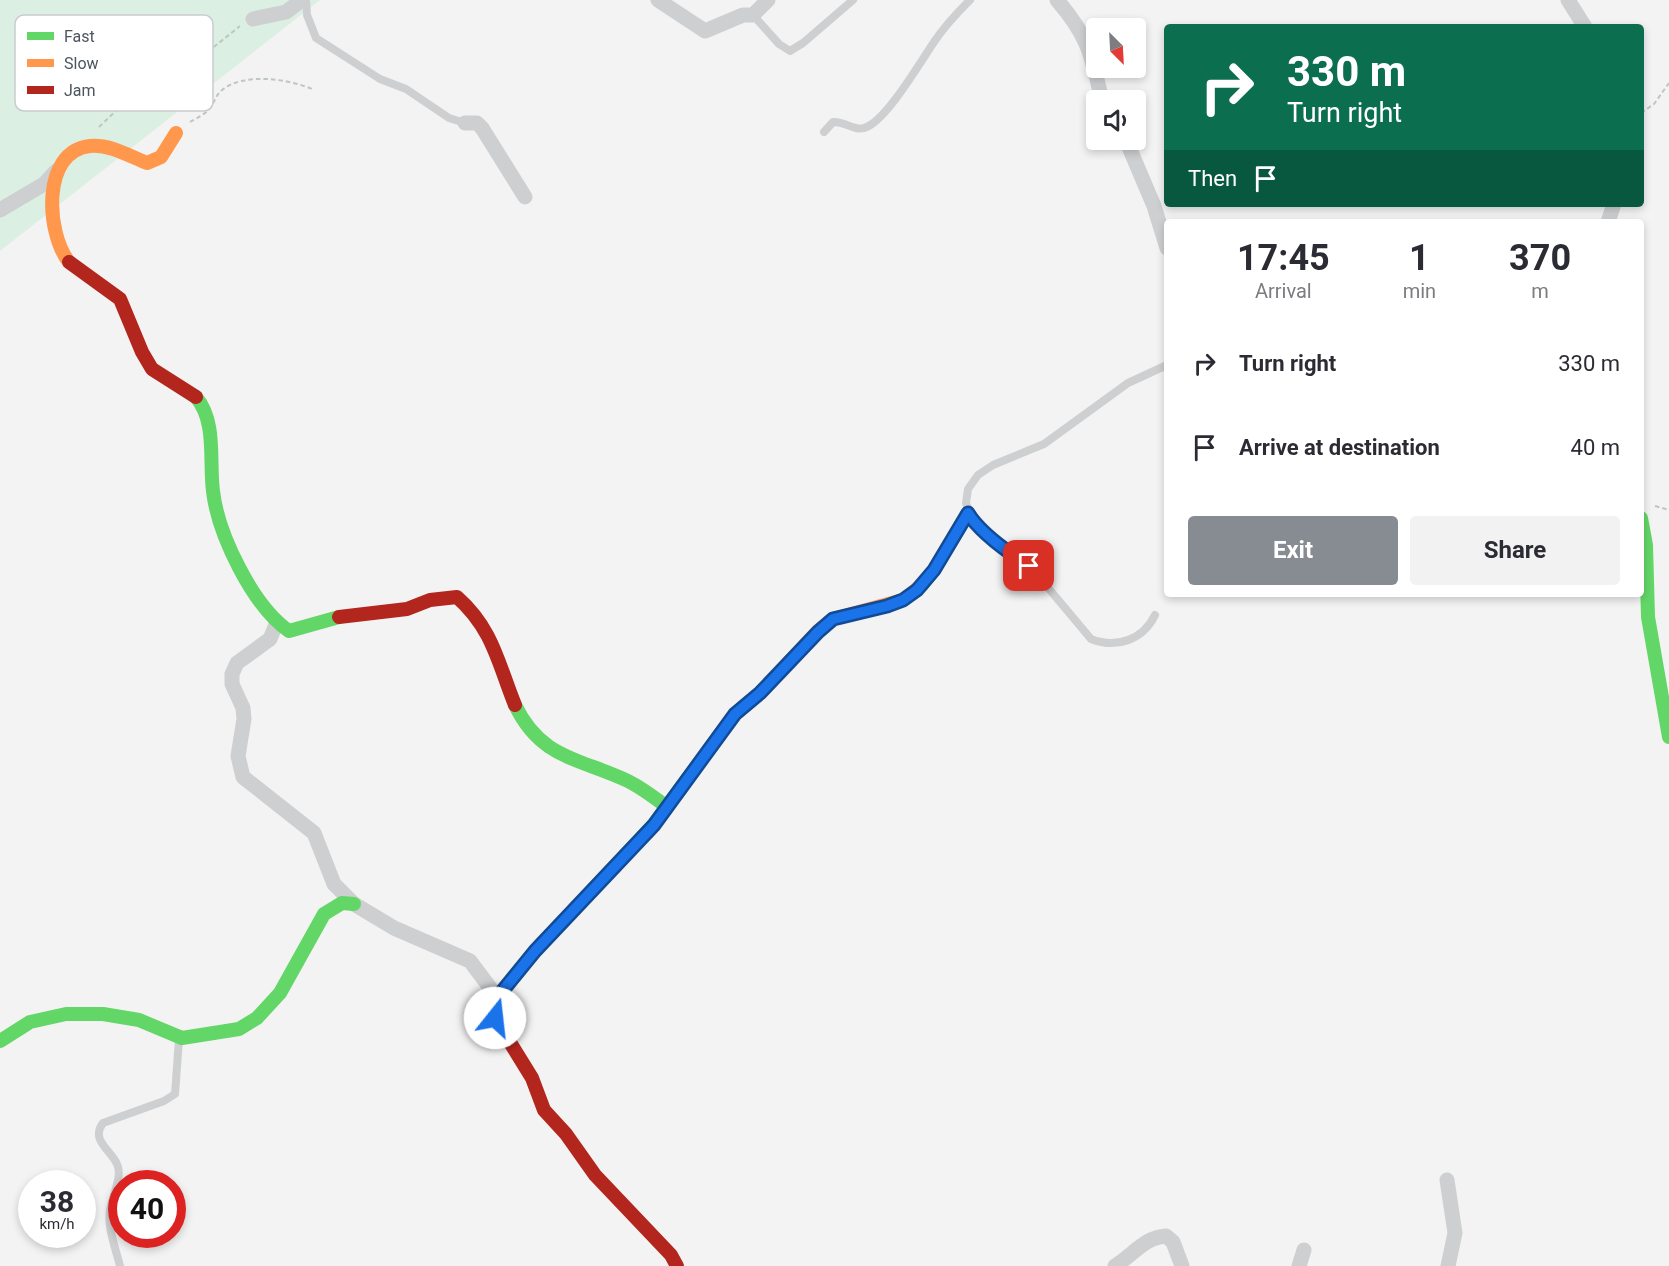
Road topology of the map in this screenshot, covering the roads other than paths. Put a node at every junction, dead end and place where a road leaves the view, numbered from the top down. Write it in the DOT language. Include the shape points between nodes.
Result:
graph roads {
  1 [pos="304,0"];
  2 [pos="658,0"];
  3 [pos="768,0"];
  4 [pos="853,0"];
  5 [pos="970,0"];
  6 [pos="1057,0"];
  7 [pos="1568,0"];
  8 [pos="753,15"];
  9 [pos="253,19"];
  10 [pos="1583,24"];
  11 [pos="1100,90"];
  12 [pos="465,123"];
  13 [pos="824,132"];
  14 [pos="176,133"];
  15 [pos="1130,150"];
  16 [pos="58,170"];
  17 [pos="525,197"];
  18 [pos="0,210"];
  19 [pos="1164,238"];
  20 [pos="1164,366"];
  21 [pos="968,513"];
  22 [pos="1644,532"];
  23 [pos="1155,615"];
  24 [pos="277,622"];
  25 [pos="1669,737"];
  26 [pos="667,807"];
  27 [pos="334,884"];
  28 [pos="354,904"];
  29 [pos="326,913"];
  30 [pos="510,982"];
  31 [pos="490,989"];
  32 [pos="495,1006"];
  33 [pos="179,1037"];
  34 [pos="0,1041"];
  35 [pos="1447,1180"];
  36 [pos="1304,1250"];
  37 [pos="120,1266"];
  38 [pos="677,1266"];
  39 [pos="1115,1266"];
  40 [pos="1182,1266"];
  41 [pos="1299,1266"];
  42 [pos="1448,1266"];
  1 -- 9 [label="street" via="286,12"];
  1 -- 12 [label="lane" via="316,38 380,79 406,89 449,118"];
  2 -- 8 [label="street" via="705,32 744,15"];
  3 -- 8 [label="street"];
  4 -- 8 [label="lane" via="790,51 778,44"];
  5 -- 13 [label="lane" via="934,42 914,75 869,126 863,129 833,122"];
  6 -- 11 [label="street" via="1089,46"];
  7 -- 10 [label="street"];
  12 -- 17 [label="street" via="477,123 482,128"];
  14 -- 16 [label="street" via="161,157 147,163 117,149 97,145 76,150"];
  15 -- 19 [label="street"];
  16 -- 18 [label="street" via="44,184"];
  16 -- 24 [label="street" via="52,202 55,239 70,263 121,300 152,369 160,377 189,390 203,406 208,422 213,497 229,544 253,590"];
  20 -- 21 [label="lane" via="1128,383 1044,444 1009,457 978,475 968,489"];
  21 -- 23 [label="lane" via="975,525 1029,566 1091,639 1105,645 1117,644 1147,628"];
  21 -- 26 [label="street" via="934,570 917,590 887,606 839,616 818,632 735,714"];
  22 -- 25 [label="street" via="1648,610"];
  24 -- 26 [label="street" via="289,631 298,630 341,617 457,597 485,626 522,718 534,736 570,760 628,782"];
  24 -- 27 [label="street" via="270,639 237,663 232,674 244,719 237,756 239,768 253,787 314,833"];
  26 -- 30 [label="street"];
  27 -- 28 [label="street"];
  27 -- 29 [label="lane"];
  28 -- 29 [label="street" via="337,904"];
  28 -- 31 [label="street" via="394,928 463,957 477,967"];
  29 -- 33 [label="street" via="315,926 297,966 271,1004 256,1018 239,1029 219,1034"];
  30 -- 31 [label="lane"];
  30 -- 32 [label="street"];
  31 -- 32 [label="street"];
  32 -- 38 [label="street" via="495,1018 532,1078 544,1110 595,1175 671,1254"];
  33 -- 34 [label="street" via="138,1020 62,1014 36,1018"];
  33 -- 37 [label="lane" via="175,1094 99,1128 102,1144 119,1172 109,1213"];
  35 -- 42 [label="street" via="1455,1233"];
  36 -- 41 [label="street"];
  39 -- 40 [label="street" via="1144,1243 1166,1236"];
}
